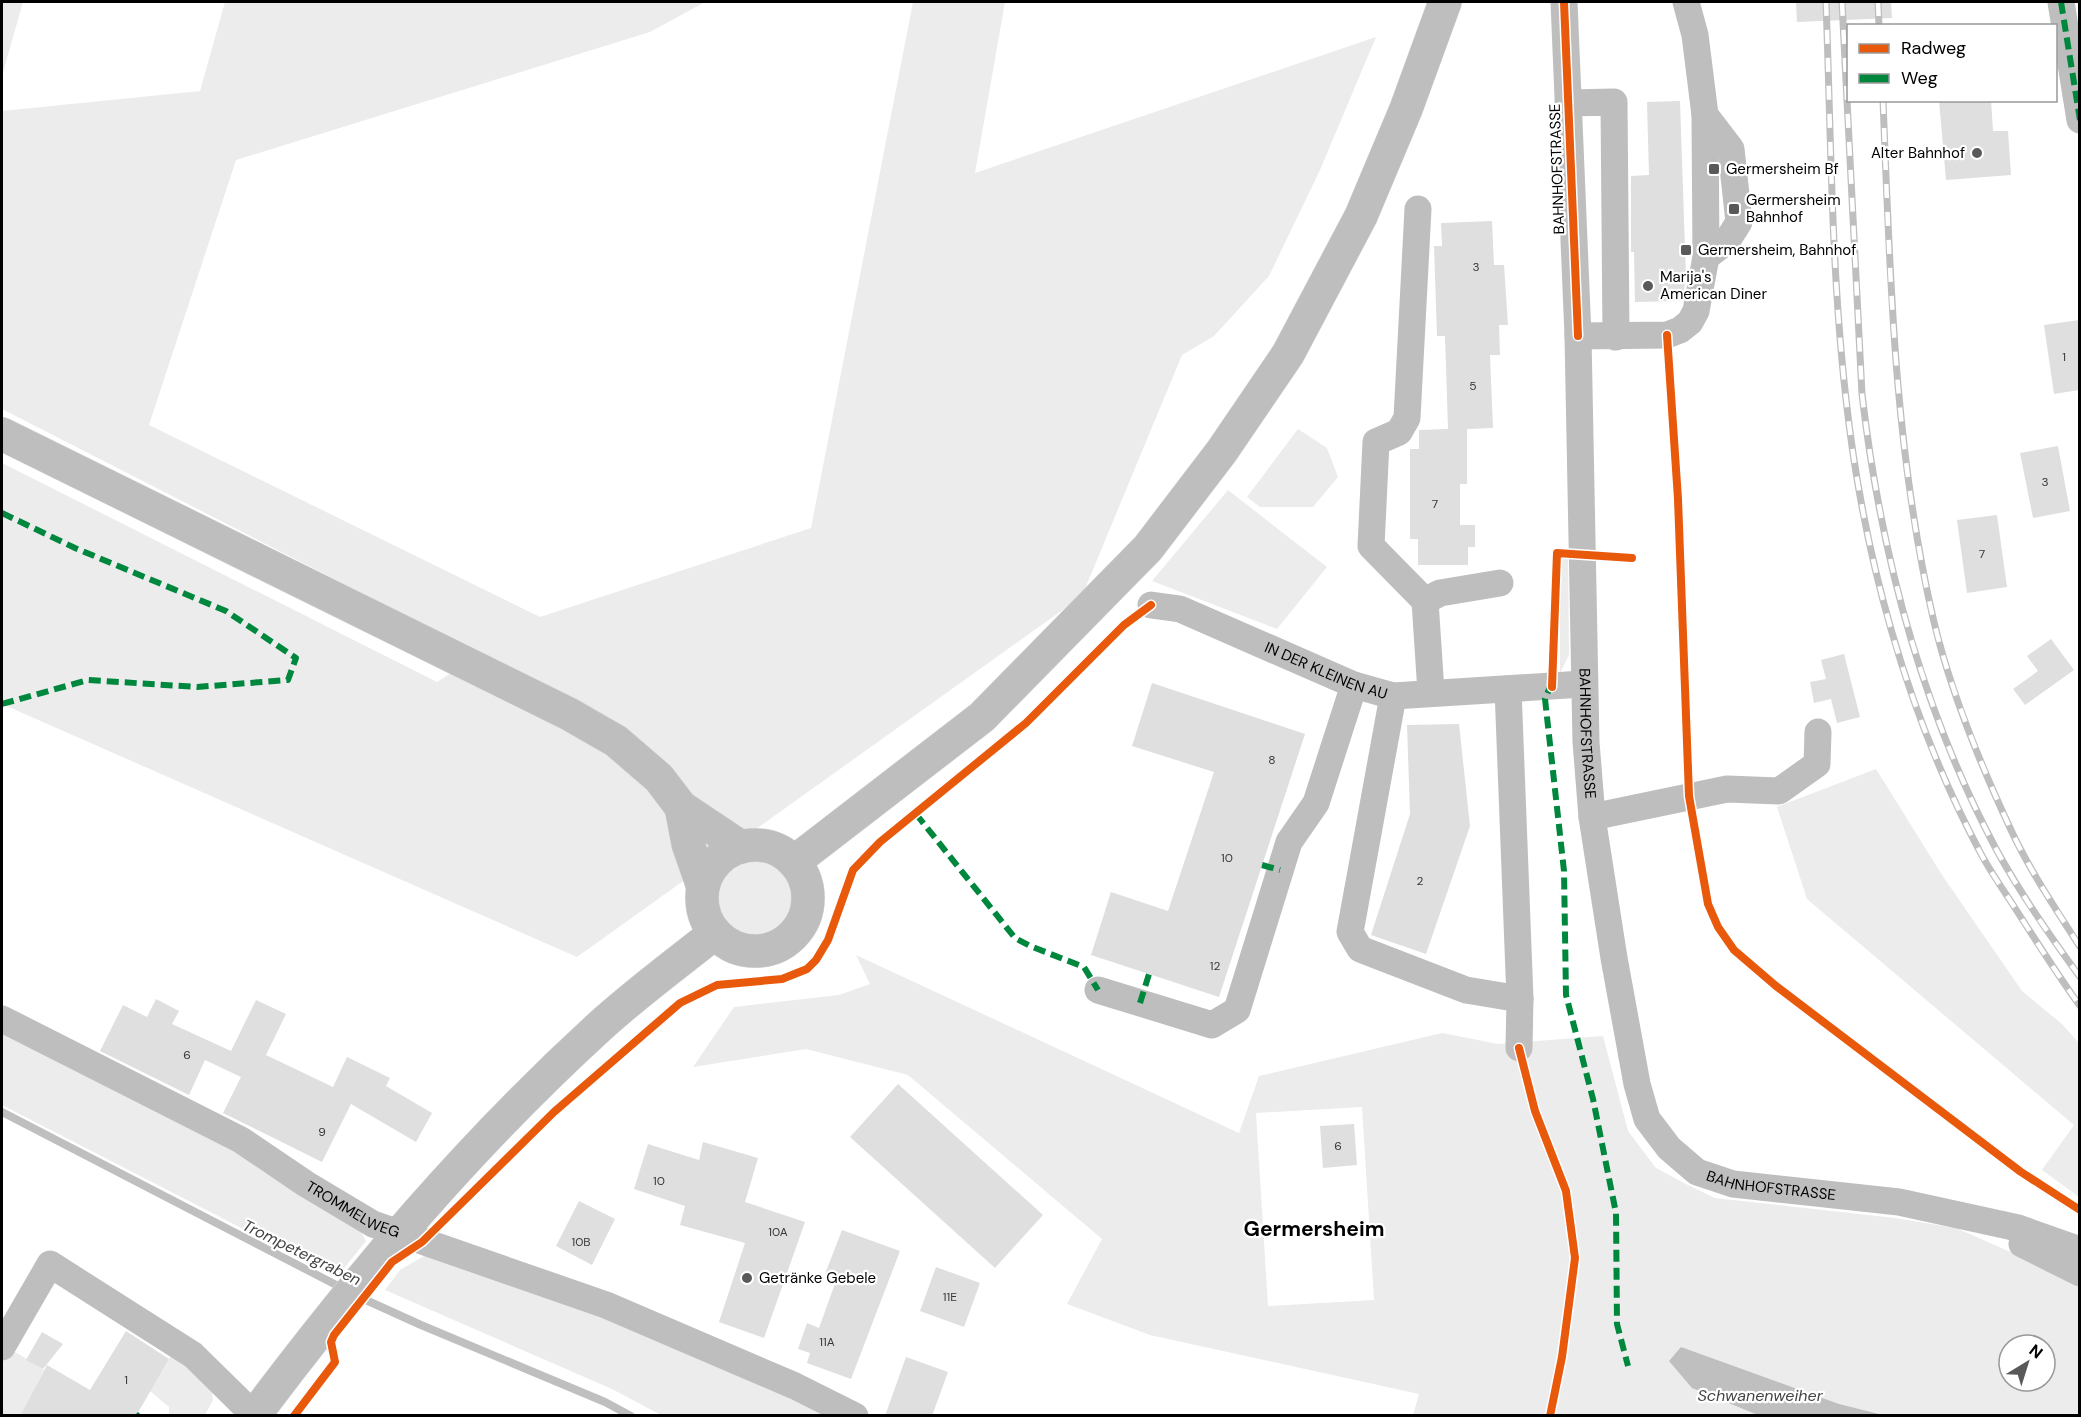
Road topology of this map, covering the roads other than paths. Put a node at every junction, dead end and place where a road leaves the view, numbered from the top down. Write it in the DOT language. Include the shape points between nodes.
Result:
graph roads {
  1 [pos="1445,2"];
  2 [pos="1564,2"];
  3 [pos="1686,2"];
  4 [pos="2061,2"];
  5 [pos="1568,103"];
  6 [pos="2079,120"];
  7 [pos="1419,209"];
  8 [pos="1578,336"];
  9 [pos="1622,337"];
  10 [pos="2,434"];
  11 [pos="1500,583"];
  12 [pos="1425,601"];
  13 [pos="1151,605"];
  14 [pos="1583,684"];
  15 [pos="1354,685"];
  16 [pos="1508,689"];
  17 [pos="1431,692"];
  18 [pos="1393,696"];
  19 [pos="1818,732"];
  20 [pos="681,807"];
  21 [pos="1592,817"];
  22 [pos="741,847"];
  23 [pos="795,862"];
  24 [pos="703,887"];
  25 [pos="715,933"];
  26 [pos="1098,990"];
  27 [pos="1520,999"];
  28 [pos="2,1019"];
  29 [pos="1519,1048"];
  30 [pos="1961,1215"];
  31 [pos="396,1235"];
  32 [pos="2079,1250"];
  33 [pos="2079,1274"];
  34 [pos="2,1347"];
  35 [pos="254,1416"];
  36 [pos="855,1416"];
  1 -- 23 [label="main road" via="1361,216 1288,354 1222,451 1148,548 982,717"];
  2 -- 5 [label="street, BAHNHOFSTRASSE"];
  3 -- 9 [label="street" via="1695,35 1705,115 1706,257 1696,311 1690,322 1667,335"];
  4 -- 6 [label="street"];
  5 -- 8 [label="street, BAHNHOFSTRASSE"];
  5 -- 9 [label="street" via="1614,102"];
  7 -- 12 [label="street" via="1407,418 1399,432 1376,442 1371,546"];
  8 -- 9 [label="street"];
  8 -- 14 [label="street, BAHNHOFSTRASSE"];
  10 -- 20 [label="main road" via="569,714 616,741 659,778"];
  11 -- 12 [label="street" via="1440,592"];
  12 -- 17 [label="street"];
  13 -- 15 [label="street, IN DER KLEINEN AU" via="1180,609"];
  14 -- 16 [label="street, IN DER KLEINEN AU"];
  14 -- 21 [label="street, BAHNHOFSTRASSE"];
  15 -- 18 [label="street, IN DER KLEINEN AU"];
  15 -- 26 [label="street" via="1316,802 1288,842 1237,1010 1212,1025"];
  16 -- 17 [label="street, IN DER KLEINEN AU"];
  16 -- 27 [label="street"];
  17 -- 18 [label="street, IN DER KLEINEN AU"];
  18 -- 27 [label="street" via="1350,932 1360,948 1378,956 1466,990"];
  19 -- 21 [label="street" via="1817,764 1779,791 1727,789"];
  20 -- 22 [label="main road"];
  20 -- 24 [label="main road" via="688,844"];
  21 -- 30 [label="street, BAHNHOFSTRASSE" via="1637,1084 1647,1119 1669,1148 1697,1172 1733,1184 1899,1202"];
  22 -- 23 [label="main road" via="766,845"];
  22 -- 24 [label="main road" via="719,859"];
  23 -- 25 [label="main road" via="804,876 808,909 791,938 777,947 744,950"];
  24 -- 25 [label="main road" via="706,919"];
  25 -- 31 [label="main road" via="600,1026 498,1124"];
  27 -- 29 [label="street"];
  28 -- 31 [label="street, TROMMELWEG" via="241,1140 306,1184"];
  30 -- 32 [label="street, BAHNHOFSTRASSE" via="2018,1228"];
  30 -- 33 [label="street, BAHNHOFSTRASSE"];
  31 -- 35 [label="main road"];
  31 -- 36 [label="street, TROMMELWEG" via="606,1305"];
  34 -- 35 [label="street" via="50,1264 194,1355"];
}
